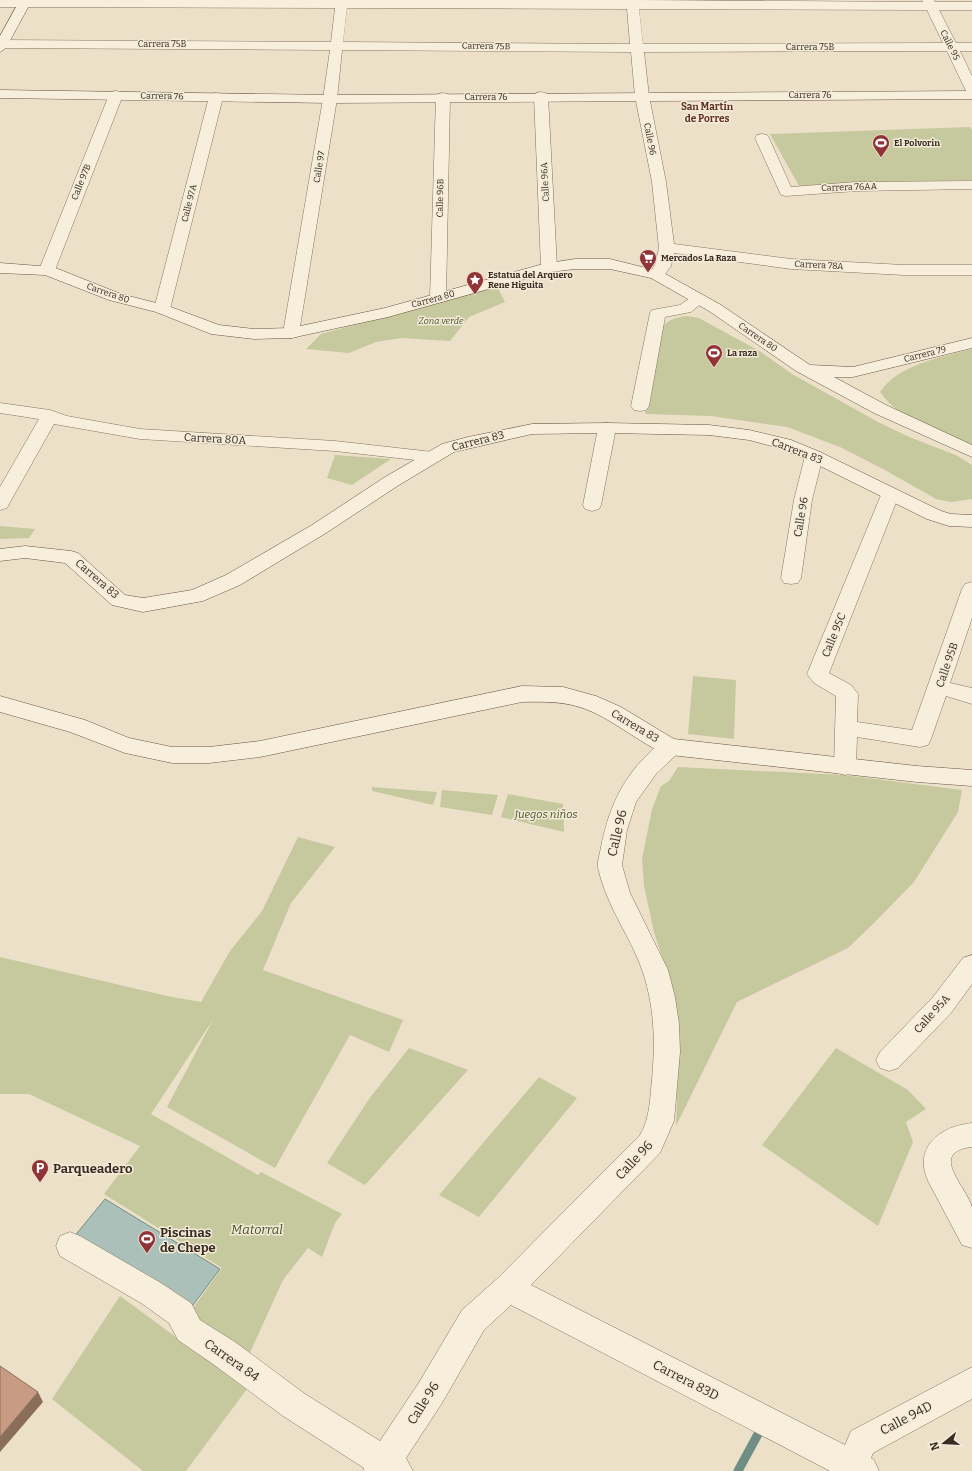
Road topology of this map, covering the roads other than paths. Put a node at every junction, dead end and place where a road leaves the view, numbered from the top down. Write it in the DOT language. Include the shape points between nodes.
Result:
graph roads {
  1 [pos="25,2"];
  2 [pos="341,2"];
  3 [pos="0,3"];
  4 [pos="632,3"];
  5 [pos="929,3"];
  6 [pos="972,6"];
  7 [pos="337,44"];
  8 [pos="1,45"];
  9 [pos="951,47"];
  10 [pos="972,47"];
  11 [pos="636,48"];
  12 [pos="972,89"];
  13 [pos="0,94"];
  14 [pos="116,95"];
  15 [pos="972,95"];
  16 [pos="541,96"];
  17 [pos="642,96"];
  18 [pos="216,97"];
  19 [pos="443,97"];
  20 [pos="330,99"];
  21 [pos="762,138"];
  22 [pos="972,186"];
  23 [pos="667,248"];
  24 [pos="549,267"];
  25 [pos="0,268"];
  26 [pos="47,270"];
  27 [pos="972,270"];
  28 [pos="656,275"];
  29 [pos="438,298"];
  30 [pos="699,300"];
  31 [pos="162,309"];
  32 [pos="291,333"];
  33 [pos="972,343"];
  34 [pos="878,366"];
  35 [pos="802,367"];
  36 [pos="856,397"];
  37 [pos="640,406"];
  38 [pos="0,408"];
  39 [pos="50,415"];
  40 [pos="607,428"];
  41 [pos="971,452"];
  42 [pos="814,456"];
  43 [pos="433,457"];
  44 [pos="890,495"];
  45 [pos="0,504"];
  46 [pos="592,505"];
  47 [pos="972,521"];
  48 [pos="0,555"];
  49 [pos="791,578"];
  50 [pos="972,590"];
  51 [pos="939,688"];
  52 [pos="972,696"];
  53 [pos="0,704"];
  54 [pos="847,728"];
  55 [pos="670,747"];
  56 [pos="844,767"];
  57 [pos="972,778"];
  58 [pos="972,965"];
  59 [pos="889,1060"];
  60 [pos="972,1135"];
  61 [pos="972,1235"];
  62 [pos="70,1246"];
  63 [pos="508,1288"];
  64 [pos="972,1382"];
  65 [pos="387,1468"];
  66 [pos="857,1468"];
  1 -- 2 [label="street"];
  1 -- 3 [label="street"];
  1 -- 8 [label="street"];
  2 -- 4 [label="street"];
  2 -- 7 [label="street, Calle 97"];
  4 -- 5 [label="street"];
  4 -- 11 [label="street, Calle 96"];
  5 -- 6 [label="street"];
  5 -- 9 [label="street, Calle 95"];
  7 -- 8 [label="street, Carrera 75B"];
  7 -- 11 [label="street, Carrera 75B"];
  7 -- 20 [label="street, Calle 97"];
  9 -- 10 [label="street, Carrera 75B"];
  9 -- 11 [label="street, Carrera 75B"];
  9 -- 12 [label="street, Calle 95"];
  11 -- 17 [label="street, Calle 96"];
  13 -- 14 [label="street, Carrera 76"];
  14 -- 18 [label="street, Carrera 76"];
  14 -- 26 [label="street, Calle 97B"];
  15 -- 17 [label="street, Carrera 76"];
  16 -- 17 [label="street, Carrera 76"];
  16 -- 19 [label="street, Carrera 76"];
  16 -- 24 [label="street, Calle 96A"];
  17 -- 23 [label="street, Calle 96" via="659,182"];
  18 -- 20 [label="street, Carrera 76"];
  18 -- 31 [label="street, Calle 97A"];
  19 -- 20 [label="street, Carrera 76"];
  19 -- 29 [label="street, Calle 96B"];
  20 -- 32 [label="street, Calle 97"];
  21 -- 22 [label="street, Carrera 76AA" via="773,169 786,192 906,185"];
  23 -- 27 [label="street, Carrera 78A" via="792,264 904,270"];
  23 -- 28 [label="street, Calle 96" via="663,266"];
  24 -- 28 [label="street, Carrera 80" via="610,264"];
  24 -- 29 [label="street, Carrera 80"];
  25 -- 26 [label="street, Carrera 80"];
  26 -- 31 [label="street, Carrera 80" via="115,296"];
  28 -- 30 [label="street, Carrera 80"];
  29 -- 32 [label="street, Carrera 80"];
  30 -- 35 [label="street, Carrera 80"];
  30 -- 37 [label="street" via="685,309 658,313"];
  31 -- 32 [label="street, Carrera 80" via="217,330 254,334"];
  33 -- 34 [label="street, Carrera 79"];
  34 -- 35 [label="street, Carrera 79" via="853,372 831,372"];
  34 -- 36 [label="street"];
  35 -- 36 [label="street, Carrera 80"];
  36 -- 41 [label="street, Carrera 80"];
  38 -- 39 [label="street, Carrera 80A"];
  39 -- 43 [label="street, Carrera 80A" via="62,421 140,434 335,446"];
  39 -- 45 [label="street"];
  40 -- 42 [label="street, Carrera 83" via="709,430 749,435 785,444"];
  40 -- 43 [label="street, Carrera 83" via="532,429 468,442 448,448"];
  40 -- 46 [label="street"];
  42 -- 44 [label="street, Carrera 83"];
  42 -- 49 [label="street, Calle 96" via="803,500"];
  43 -- 48 [label="street, Carrera 83" via="240,576 196,596 143,605 119,600 71,557 25,552"];
  44 -- 47 [label="street, Carrera 83" via="934,516"];
  44 -- 54 [label="street, Calle 95C" via="818,674 822,679 838,685 847,694"];
  50 -- 51 [label="street, Calle 95B"];
  51 -- 52 [label="street"];
  51 -- 54 [label="street, Calle 95B" via="920,740"];
  53 -- 55 [label="street, Carrera 83" via="77,726 125,746 172,755 209,755 268,748 522,694 554,694 576,696 604,707"];
  54 -- 56 [label="street, Calle 95C"];
  55 -- 56 [label="street, Carrera 83"];
  55 -- 63 [label="street, Calle 96" via="638,778 622,808 614,835 610,865 620,894 655,970 663,1001 668,1031 662,1113 657,1134 600,1197"];
  56 -- 57 [label="street, Carrera 83"];
  58 -- 59 [label="street, Calle 95A" via="942,1005"];
  60 -- 61 [label="street" via="949,1140 940,1150 937,1161 938,1172"];
  62 -- 65 [label="street, Carrera 84" via="180,1313 189,1330"];
  63 -- 65 [label="street, Calle 96" via="473,1320"];
  63 -- 66 [label="street, Carrera 83D"];
  64 -- 66 [label="street, Calle 94D" via="862,1442"];
}
